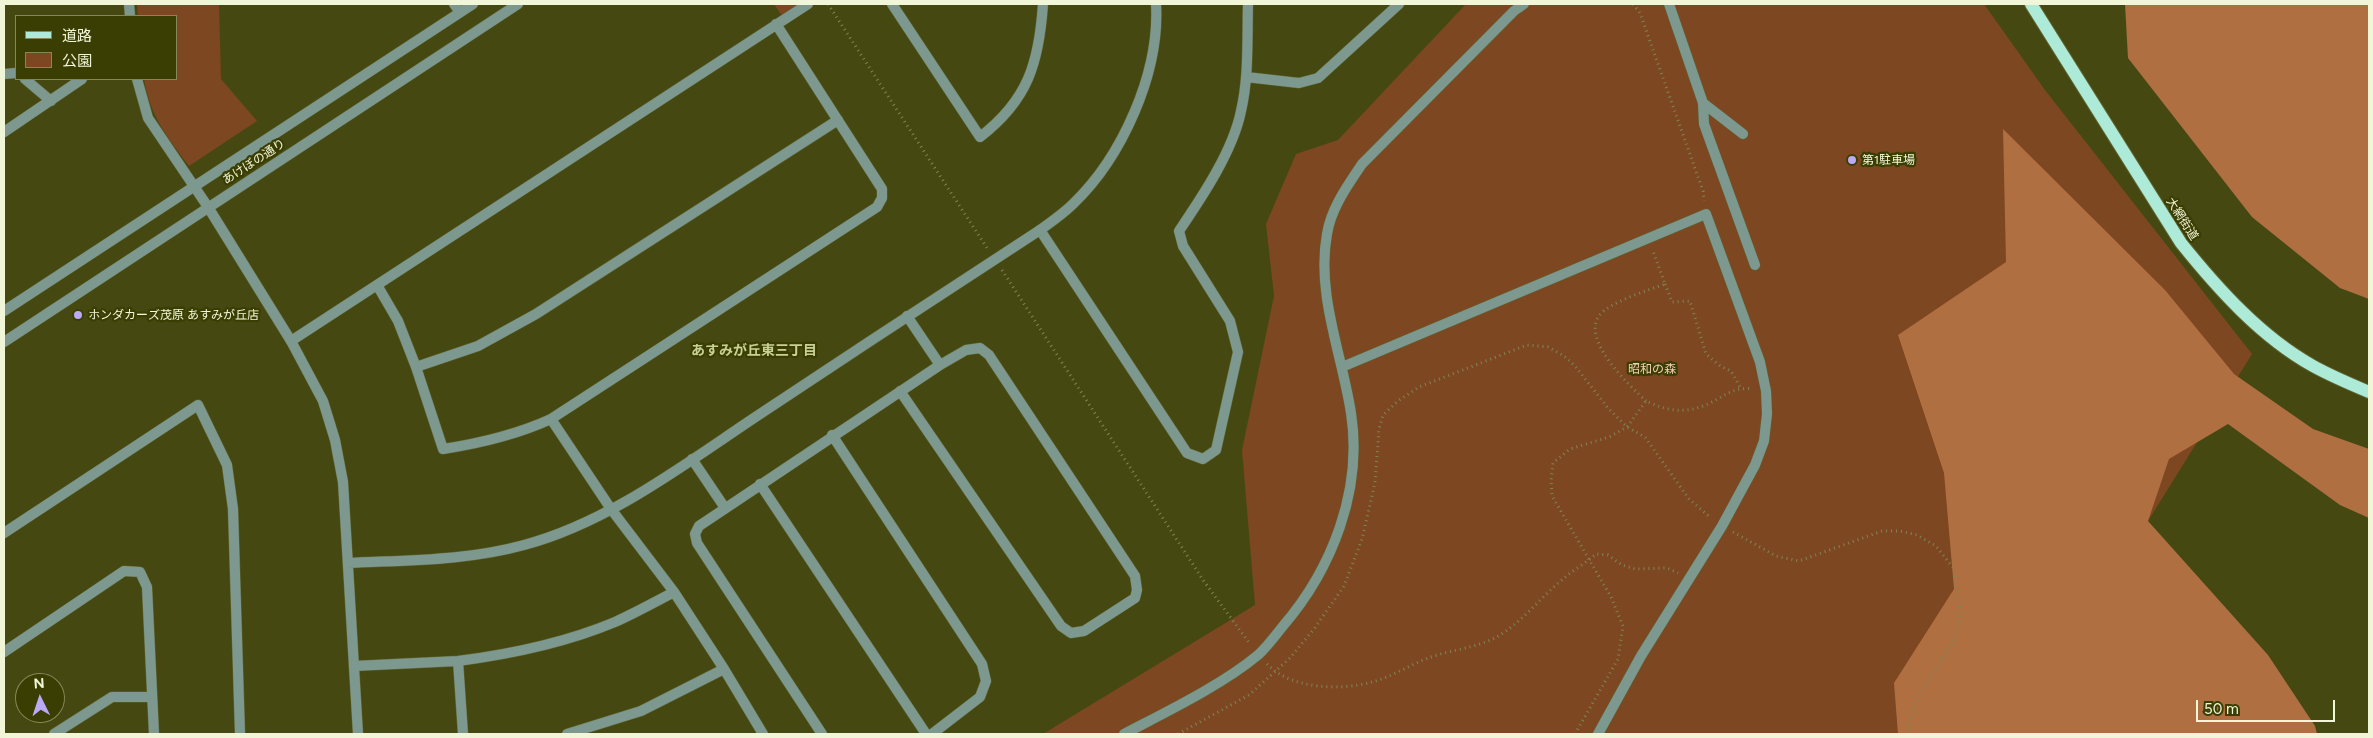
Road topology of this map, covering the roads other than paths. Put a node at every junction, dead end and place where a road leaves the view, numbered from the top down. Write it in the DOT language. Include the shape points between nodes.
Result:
graph roads {
  1 [pos="473,4"];
  2 [pos="518,4"];
  3 [pos="808,4"];
  4 [pos="892,4"];
  5 [pos="1043,4"];
  6 [pos="1156,4"];
  7 [pos="1248,4"];
  8 [pos="1399,4"];
  9 [pos="1524,4"];
  10 [pos="1669,4"];
  11 [pos="2031,4"];
  12 [pos="457,8"];
  13 [pos="776,24"];
  14 [pos="1246,77"];
  15 [pos="26,80"];
  16 [pos="81,80"];
  17 [pos="137,80"];
  18 [pos="51,101"];
  19 [pos="1703,103"];
  20 [pos="838,120"];
  21 [pos="4,132"];
  22 [pos="1743,134"];
  23 [pos="194,185"];
  24 [pos="208,206"];
  25 [pos="1040,230"];
  26 [pos="1756,265"];
  27 [pos="377,285"];
  28 [pos="4,311"];
  29 [pos="907,316"];
  30 [pos="291,341"];
  31 [pos="4,342"];
  32 [pos="940,365"];
  33 [pos="416,367"];
  34 [pos="1342,367"];
  35 [pos="900,392"];
  36 [pos="2369,392"];
  37 [pos="551,419"];
  38 [pos="832,435"];
  39 [pos="692,459"];
  40 [pos="760,484"];
  41 [pos="725,508"];
  42 [pos="611,509"];
  43 [pos="4,533"];
  44 [pos="348,563"];
  45 [pos="674,592"];
  46 [pos="4,652"];
  47 [pos="458,661"];
  48 [pos="354,666"];
  49 [pos="724,670"];
  50 [pos="152,697"];
  51 [pos="54,734"];
  52 [pos="154,734"];
  53 [pos="240,734"];
  54 [pos="358,734"];
  55 [pos="463,734"];
  56 [pos="567,734"];
  57 [pos="763,734"];
  58 [pos="822,734"];
  59 [pos="926,734"];
  60 [pos="932,734"];
  61 [pos="1124,734"];
  62 [pos="1598,734"];
  1 -- 12 [label="street, あけぼの通り"];
  2 -- 24 [label="street, あけぼの通り"];
  3 -- 13 [label="street"];
  4 -- 5 [label="street" via="980,137 1001,121 1032,72 1041,34"];
  6 -- 25 [label="street" via="1157,18 1148,73 1129,125 1100,173 1073,204"];
  7 -- 14 [label="street"];
  8 -- 14 [label="street" via="1318,78 1298,83"];
  9 -- 34 [label="street" via="1362,164 1343,191 1327,232 1323,272"];
  10 -- 19 [label="street"];
  11 -- 36 [label="main road, 大網街道" via="2181,244 2204,271 2275,340 2312,365"];
  12 -- 23 [label="street, あけぼの通り"];
  13 -- 20 [label="street"];
  13 -- 27 [label="street"];
  14 -- 25 [label="street" via="1241,113 1227,150 1179,230 1183,246 1230,321 1238,352 1216,450 1203,460 1187,453"];
  15 -- 18 [label="street"];
  16 -- 18 [label="street"];
  17 -- 23 [label="street" via="148,118"];
  18 -- 21 [label="street"];
  19 -- 22 [label="street"];
  19 -- 26 [label="street" via="1704,124"];
  20 -- 33 [label="street" via="536,314 478,346"];
  20 -- 37 [label="street" via="882,189 877,207"];
  23 -- 24 [label="street"];
  23 -- 28 [label="street, あけぼの通り"];
  24 -- 30 [label="street"];
  24 -- 31 [label="street, あけぼの通り"];
  25 -- 29 [label="street"];
  27 -- 30 [label="street"];
  27 -- 33 [label="street" via="398,321"];
  29 -- 32 [label="street"];
  29 -- 39 [label="street"];
  30 -- 44 [label="street" via="323,401 335,440 342,482"];
  32 -- 35 [label="street"];
  32 -- 35 [label="street" via="966,350 980,348 988,355 1135,576 1135,598 1084,631 1071,633 1061,626"];
  33 -- 37 [label="street" via="443,449 487,442"];
  34 -- 61 [label="street" via="1354,445 1351,487 1342,522 1324,567 1299,607 1258,654 1173,708"];
  34 -- 62 [label="street" via="1706,214 1760,362 1766,391 1764,441 1755,466 1722,526 1641,656"];
  35 -- 38 [label="street"];
  37 -- 42 [label="street"];
  38 -- 40 [label="street"];
  38 -- 60 [label="street" via="982,664 986,681 980,697"];
  39 -- 41 [label="street"];
  39 -- 42 [label="street"];
  40 -- 41 [label="street"];
  40 -- 59 [label="street"];
  41 -- 58 [label="street" via="699,526 695,534 697,542"];
  42 -- 44 [label="street" via="524,545 470,556"];
  42 -- 45 [label="street"];
  43 -- 53 [label="street" via="198,405 227,465 233,509"];
  44 -- 48 [label="street"];
  45 -- 47 [label="street" via="616,622 550,645"];
  45 -- 49 [label="street"];
  46 -- 50 [label="street" via="124,571 140,572 147,587"];
  47 -- 48 [label="street"];
  47 -- 55 [label="street"];
  48 -- 54 [label="street"];
  49 -- 56 [label="street" via="641,711"];
  49 -- 57 [label="street"];
  50 -- 51 [label="street" via="112,697"];
  50 -- 52 [label="street"];
}
